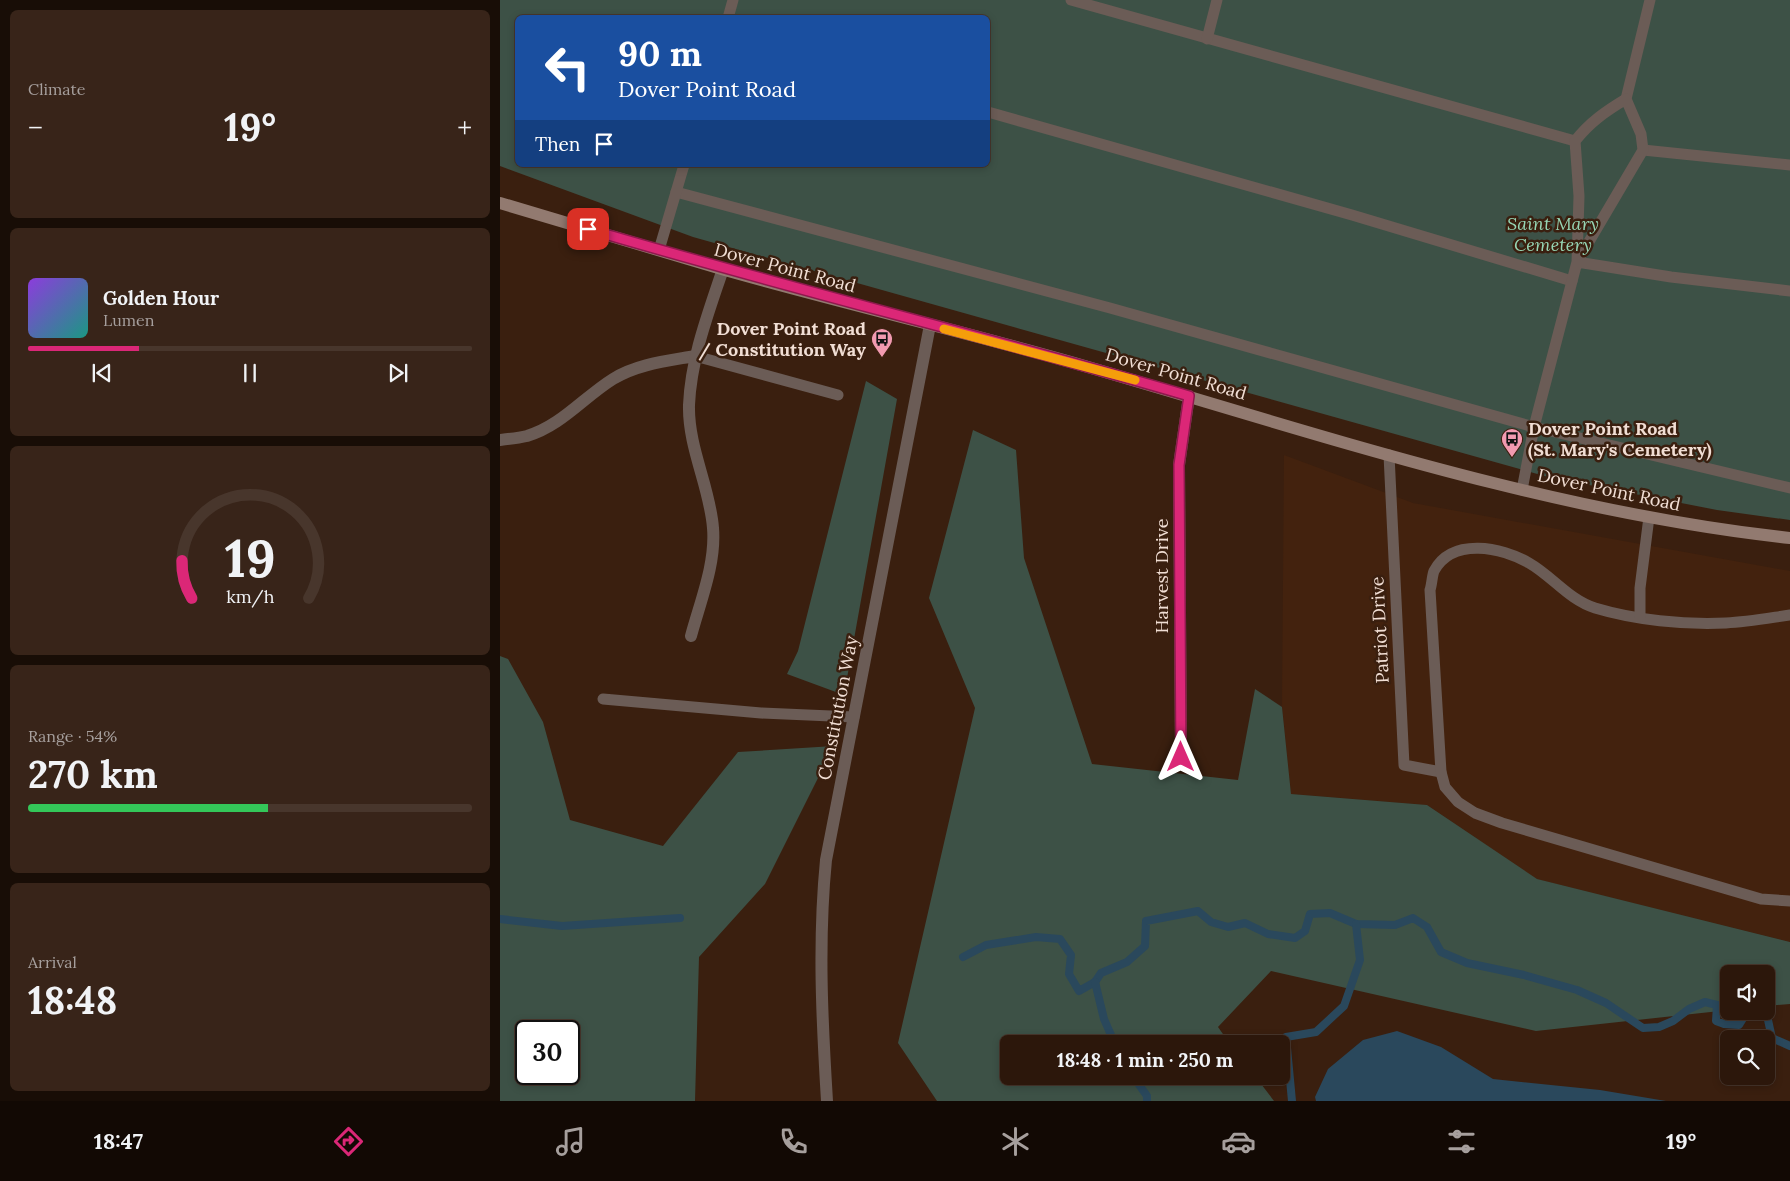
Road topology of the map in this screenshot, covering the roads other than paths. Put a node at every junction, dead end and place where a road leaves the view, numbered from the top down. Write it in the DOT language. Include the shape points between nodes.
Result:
graph roads {
  1 [pos="733,0"];
  2 [pos="1071,0"];
  3 [pos="1217,0"];
  4 [pos="1650,0"];
  5 [pos="729,15"];
  6 [pos="1207,39"];
  7 [pos="1626,99"];
  8 [pos="990,113"];
  9 [pos="1575,141"];
  10 [pos="1643,150"];
  11 [pos="1790,165"];
  12 [pos="683,167"];
  13 [pos="676,192"];
  14 [pos="500,203"];
  15 [pos="659,250"];
  16 [pos="1578,262"];
  17 [pos="723,269"];
  18 [pos="1572,282"];
  19 [pos="1790,291"];
  20 [pos="930,326"];
  21 [pos="695,356"];
  22 [pos="838,395"];
  23 [pos="1189,396"];
  24 [pos="1534,427"];
  25 [pos="500,440"];
  26 [pos="1389,455"];
  27 [pos="1790,488"];
  28 [pos="1522,490"];
  29 [pos="1649,517"];
  30 [pos="1790,538"];
  31 [pos="1790,615"];
  32 [pos="1640,616"];
  33 [pos="691,636"];
  34 [pos="603,699"];
  35 [pos="854,717"];
  36 [pos="1181,757"];
  37 [pos="1441,772"];
  38 [pos="1790,900"];
  39 [pos="827,1101"];
  1 -- 5 [label="lane"];
  2 -- 6 [label="lane"];
  3 -- 6 [label="lane"];
  4 -- 7 [label="lane"];
  6 -- 9 [label="lane"];
  7 -- 9 [label="lane" via="1588,125"];
  7 -- 10 [label="lane" via="1641,134"];
  8 -- 18 [label="lane" via="1352,215"];
  9 -- 16 [label="lane" via="1579,196"];
  10 -- 11 [label="lane"];
  10 -- 16 [label="lane"];
  12 -- 13 [label="lane"];
  13 -- 15 [label="lane"];
  13 -- 24 [label="lane" via="1110,308"];
  14 -- 15 [label="main road, Dover Point Road"];
  15 -- 17 [label="main road, Dover Point Road"];
  16 -- 18 [label="lane"];
  16 -- 19 [label="lane"];
  17 -- 20 [label="main road, Dover Point Road"];
  17 -- 21 [label="street"];
  18 -- 24 [label="lane"];
  20 -- 23 [label="main road, Dover Point Road"];
  20 -- 35 [label="street, Constitution Way"];
  21 -- 22 [label="lane"];
  21 -- 25 [label="street" via="638,368 614,379 564,418 545,428 526,436"];
  21 -- 33 [label="street" via="689,407 693,441 713,527 714,550"];
  23 -- 26 [label="main road, Dover Point Road"];
  23 -- 36 [label="street, Harvest Drive" via="1179,465"];
  24 -- 27 [label="lane"];
  24 -- 28 [label="lane"];
  26 -- 28 [label="main road, Dover Point Road"];
  26 -- 37 [label="lane, Patriot Drive" via="1404,765"];
  28 -- 29 [label="main road, Dover Point Road"];
  29 -- 30 [label="main road, Dover Point Road"];
  29 -- 32 [label="lane" via="1640,588"];
  31 -- 32 [label="lane" via="1727,624 1685,624"];
  32 -- 37 [label="lane" via="1594,608 1576,599 1528,562 1507,554 1484,548 1461,549 1445,557 1434,572 1430,590"];
  34 -- 35 [label="lane" via="761,713"];
  35 -- 39 [label="street, Constitution Way" via="831,831 820,915 821,1009"];
  37 -- 38 [label="lane" via="1445,787 1458,802 1494,820 1761,899"];
}
